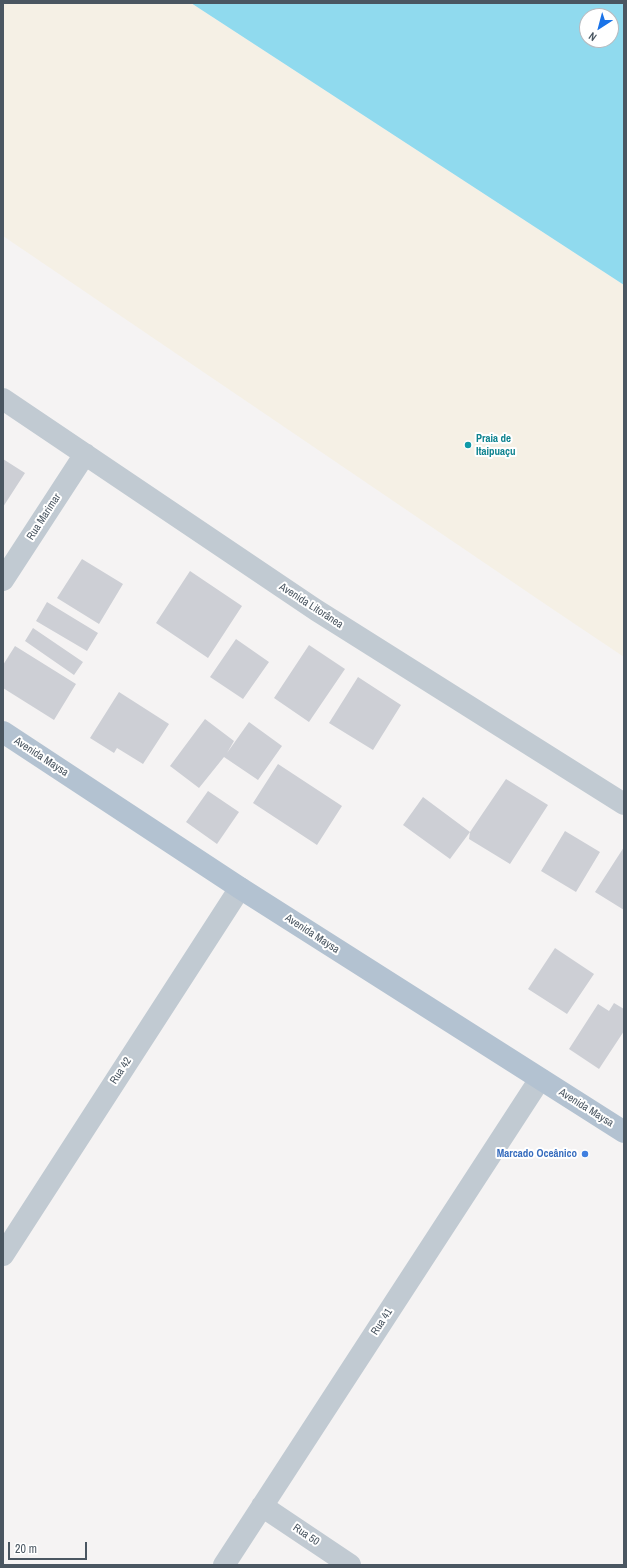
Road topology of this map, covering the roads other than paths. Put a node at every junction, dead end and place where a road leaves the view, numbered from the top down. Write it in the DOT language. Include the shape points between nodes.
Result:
graph roads {
  1 [pos="3,399"];
  2 [pos="85,454"];
  3 [pos="3,580"];
  4 [pos="3,732"];
  5 [pos="624,804"];
  6 [pos="240,888"];
  7 [pos="540,1079"];
  8 [pos="624,1132"];
  9 [pos="3,1255"];
  10 [pos="262,1506"];
  11 [pos="224,1565"];
  12 [pos="350,1565"];
  1 -- 2 [label="street, Avenida Litorânea"];
  2 -- 3 [label="street, Rua Marimar"];
  2 -- 5 [label="street, Avenida Litorânea" via="316,610"];
  4 -- 6 [label="main road, Avenida Maysa"];
  6 -- 7 [label="main road, Avenida Maysa"];
  6 -- 9 [label="street, Rua 42"];
  7 -- 8 [label="main road, Avenida Maysa"];
  7 -- 10 [label="street, Rua 41"];
  10 -- 11 [label="street, Rua 41"];
  10 -- 12 [label="street, Rua 50"];
}
